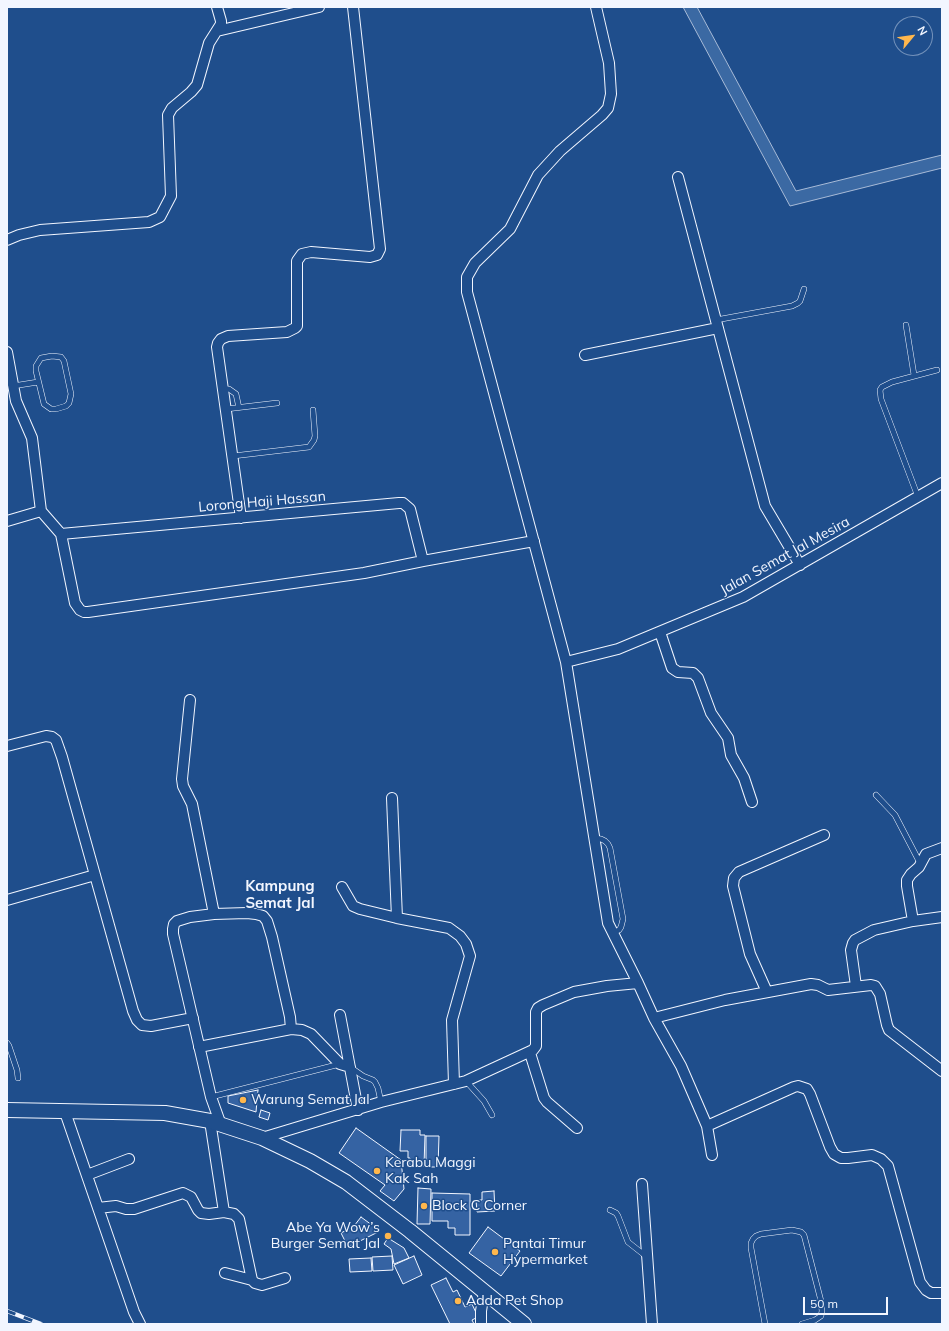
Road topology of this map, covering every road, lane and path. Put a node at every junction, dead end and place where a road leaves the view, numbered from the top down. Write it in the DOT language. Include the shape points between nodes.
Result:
graph roads {
  1 [pos="217,7"];
  2 [pos="319,7"];
  3 [pos="353,7"];
  4 [pos="596,7"];
  5 [pos="217,31"];
  6 [pos="678,177"];
  7 [pos="7,240"];
  8 [pos="804,289"];
  9 [pos="717,324"];
  10 [pos="906,325"];
  11 [pos="7,352"];
  12 [pos="585,355"];
  13 [pos="936,370"];
  14 [pos="914,375"];
  15 [pos="38,382"];
  16 [pos="13,386"];
  17 [pos="223,389"];
  18 [pos="11,402"];
  19 [pos="278,403"];
  20 [pos="239,408"];
  21 [pos="226,409"];
  22 [pos="313,410"];
  23 [pos="233,456"];
  24 [pos="942,483"];
  25 [pos="918,497"];
  26 [pos="41,511"];
  27 [pos="241,518"];
  28 [pos="7,521"];
  29 [pos="60,534"];
  30 [pos="534,541"];
  31 [pos="423,561"];
  32 [pos="800,565"];
  33 [pos="660,632"];
  34 [pos="566,662"];
  35 [pos="190,700"];
  36 [pos="7,746"];
  37 [pos="876,795"];
  38 [pos="392,798"];
  39 [pos="752,802"];
  40 [pos="824,835"];
  41 [pos="594,838"];
  42 [pos="942,848"];
  43 [pos="920,864"];
  44 [pos="95,875"];
  45 [pos="342,888"];
  46 [pos="7,900"];
  47 [pos="214,914"];
  48 [pos="942,917"];
  49 [pos="397,918"];
  50 [pos="913,921"];
  51 [pos="612,933"];
  52 [pos="638,983"];
  53 [pos="856,986"];
  54 [pos="767,992"];
  55 [pos="340,1015"];
  56 [pos="193,1018"];
  57 [pos="654,1018"];
  58 [pos="291,1029"];
  59 [pos="7,1042"];
  60 [pos="199,1047"];
  61 [pos="530,1053"];
  62 [pos="345,1065"];
  63 [pos="942,1071"];
  64 [pos="18,1078"];
  65 [pos="466,1081"];
  66 [pos="454,1084"];
  67 [pos="211,1097"];
  68 [pos="381,1102"];
  69 [pos="7,1110"];
  70 [pos="358,1110"];
  71 [pos="65,1112"];
  72 [pos="492,1115"];
  73 [pos="216,1123"];
  74 [pos="707,1126"];
  75 [pos="577,1128"];
  76 [pos="262,1138"];
  77 [pos="712,1155"];
  78 [pos="130,1158"];
  79 [pos="87,1175"];
  80 [pos="642,1184"];
  81 [pos="98,1208"];
  82 [pos="610,1210"];
  83 [pos="224,1212"];
  84 [pos="646,1257"];
  85 [pos="225,1273"];
  86 [pos="285,1278"];
  87 [pos="252,1280"];
  88 [pos="484,1292"];
  89 [pos="942,1293"];
  90 [pos="140,1324"];
  91 [pos="481,1324"];
  92 [pos="524,1324"];
  93 [pos="652,1324"];
  94 [pos="765,1324"];
  95 [pos="802,1324"];
  1 -- 5 [label="street" via="221,21"];
  2 -- 5 [label="street"];
  3 -- 17 [label="street" via="380,249 377,255 370,257 311,252 302,254 297,261 297,326 287,332 228,336 221,339 217,347"];
  4 -- 30 [label="street" via="609,63 611,94 608,108 560,151 538,175 510,229 475,263 467,277 467,292"];
  5 -- 7 [label="street" via="208,43 196,87 169,112 171,196 160,217 149,222 35,231"];
  6 -- 9 [label="street"];
  8 -- 9 [label="lane" via="800,301 792,306"];
  9 -- 12 [label="street"];
  9 -- 32 [label="street" via="765,506"];
  10 -- 14 [label="lane"];
  11 -- 16 [label="street"];
  13 -- 14 [label="lane"];
  14 -- 25 [label="lane" via="885,385 880,394"];
  15 -- 15 [label="lane" via="47,407 56,409 69,403 71,394 61,357 46,357 38,362"];
  15 -- 16 [label="lane"];
  16 -- 18 [label="street"];
  17 -- 20 [label="lane" via="229,389 236,394"];
  17 -- 21 [label="street"];
  18 -- 26 [label="street" via="32,438"];
  19 -- 20 [label="lane"];
  20 -- 21 [label="lane"];
  21 -- 23 [label="street"];
  22 -- 23 [label="lane" via="315,436 309,447"];
  23 -- 27 [label="street"];
  24 -- 25 [label="street, Jalan Semat Jal Mesira"];
  25 -- 32 [label="street, Jalan Semat Jal Mesira"];
  26 -- 28 [label="street"];
  26 -- 29 [label="street"];
  27 -- 29 [label="street, Lorong Haji Hassan"];
  27 -- 31 [label="street, Lorong Haji Hassan" via="403,503 412,513"];
  29 -- 31 [label="street" via="75,603 84,612 364,573"];
  30 -- 31 [label="street"];
  30 -- 34 [label="street"];
  32 -- 33 [label="street, Jalan Semat Jal Mesira" via="743,597"];
  33 -- 34 [label="street, Jalan Semat Jal Mesira" via="618,649"];
  33 -- 39 [label="street" via="672,668 678,672 692,673 698,678 710,713 728,738 731,755 744,778"];
  34 -- 41 [label="street"];
  35 -- 47 [label="street" via="182,779 193,810"];
  36 -- 44 [label="street" via="46,736 56,740"];
  37 -- 43 [label="lane" via="895,815"];
  38 -- 49 [label="street"];
  40 -- 54 [label="street" via="740,872 734,878 733,886 750,954"];
  41 -- 51 [label="street"];
  41 -- 51 [label="lane" via="605,840 610,848 623,918 622,927"];
  42 -- 43 [label="street" via="926,854"];
  43 -- 50 [label="street" via="906,883"];
  44 -- 46 [label="street"];
  44 -- 56 [label="street" via="137,1020 142,1025 151,1026"];
  45 -- 49 [label="street" via="353,906"];
  47 -- 56 [label="street" via="181,919 172,929"];
  47 -- 58 [label="street" via="256,914 265,918 272,937"];
  48 -- 50 [label="street"];
  49 -- 66 [label="street" via="449,928 466,944 470,956 452,1020"];
  50 -- 53 [label="street" via="874,930 852,943"];
  51 -- 52 [label="street"];
  52 -- 57 [label="street"];
  52 -- 61 [label="street" via="574,992 538,1008 536,1046"];
  53 -- 54 [label="street" via="828,990 814,984"];
  53 -- 63 [label="street" via="875,986 880,994 889,1030"];
  54 -- 57 [label="street"];
  55 -- 62 [label="street"];
  56 -- 60 [label="street"];
  57 -- 74 [label="street" via="681,1066"];
  58 -- 60 [label="street"];
  58 -- 62 [label="street" via="311,1034"];
  59 -- 64 [label="lane"];
  60 -- 67 [label="street"];
  61 -- 65 [label="street"];
  61 -- 75 [label="street" via="544,1098"];
  62 -- 67 [label="lane"];
  62 -- 68 [label="lane" via="375,1082"];
  62 -- 70 [label="street"];
  65 -- 66 [label="street"];
  65 -- 72 [label="lane" via="484,1101"];
  66 -- 68 [label="street"];
  67 -- 73 [label="street"];
  68 -- 70 [label="street"];
  69 -- 71 [label="main road"];
  70 -- 76 [label="street"];
  71 -- 73 [label="main road" via="165,1113"];
  71 -- 79 [label="street"];
  73 -- 76 [label="main road"];
  73 -- 83 [label="street"];
  74 -- 77 [label="street"];
  74 -- 89 [label="street" via="794,1087 807,1089 834,1154 841,1158 872,1155 888,1166 920,1282 923,1288 931,1293"];
  76 -- 88 [label="main road" via="310,1160 346,1182"];
  78 -- 79 [label="street"];
  79 -- 81 [label="street"];
  80 -- 84 [label="street"];
  81 -- 83 [label="street" via="116,1206 126,1210 134,1209 183,1193 191,1197 201,1213"];
  81 -- 90 [label="street"];
  82 -- 84 [label="lane" via="618,1216 628,1242"];
  83 -- 87 [label="street" via="234,1214 239,1219"];
  84 -- 93 [label="street"];
  85 -- 87 [label="street"];
  86 -- 87 [label="street" via="262,1285"];
  88 -- 91 [label="street"];
  88 -- 92 [label="main road"];
  94 -- 95 [label="lane" via="751,1243 761,1234 792,1230 804,1235 822,1302 821,1316"];
}
